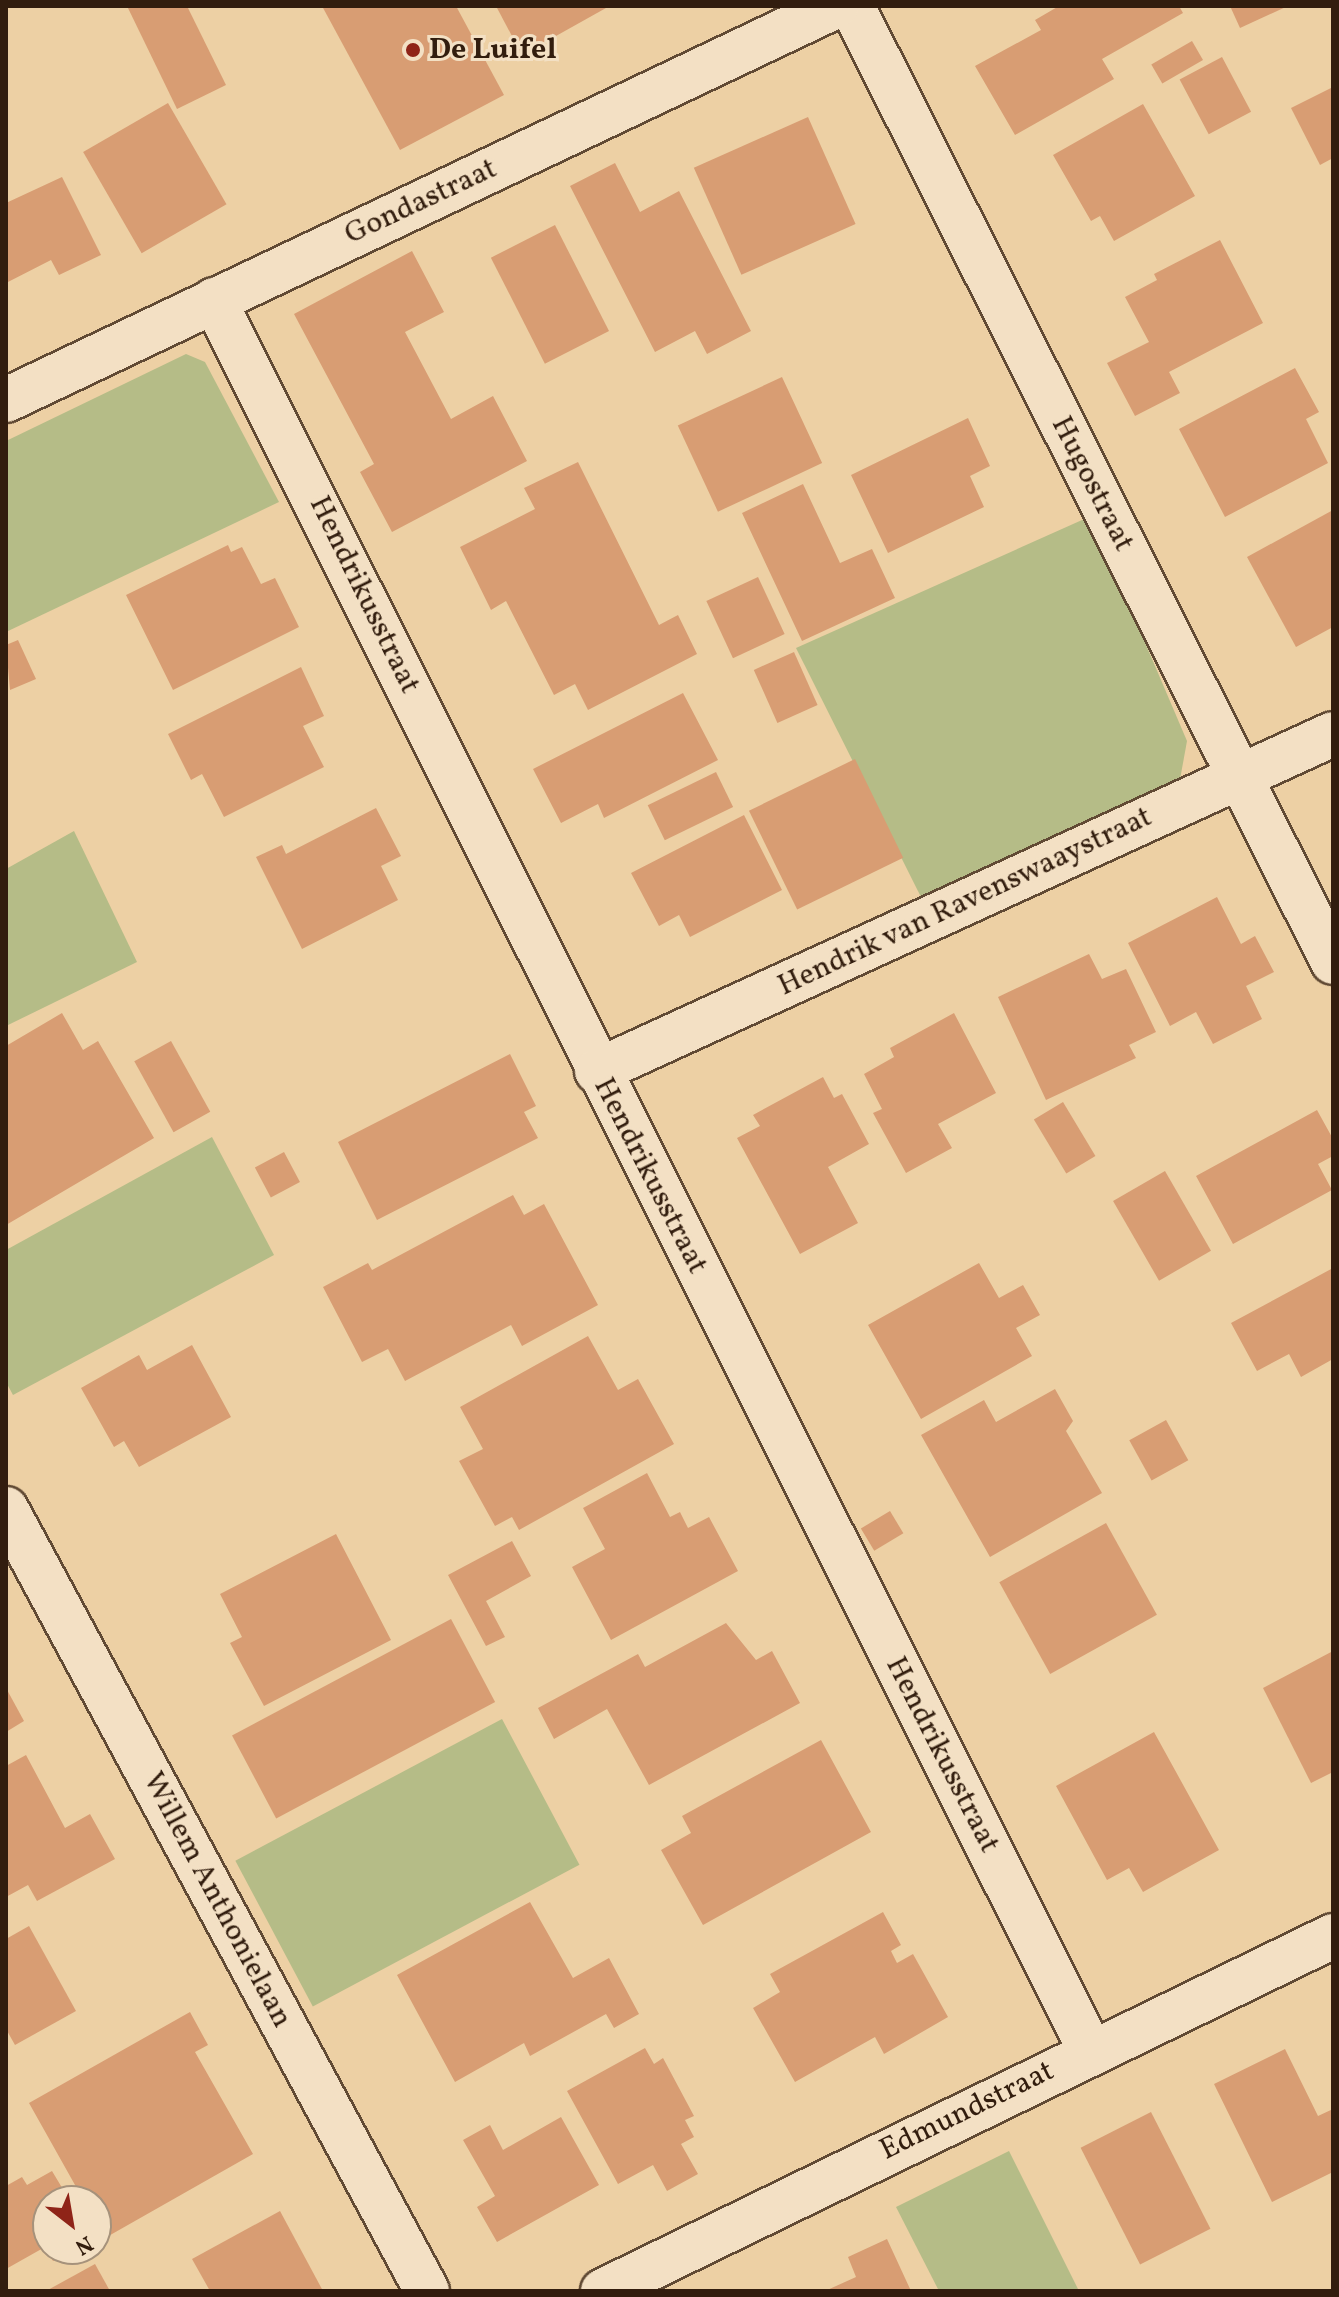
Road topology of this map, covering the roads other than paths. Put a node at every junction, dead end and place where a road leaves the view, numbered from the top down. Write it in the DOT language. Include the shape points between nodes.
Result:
graph roads {
  1 [pos="836,6"];
  2 [pos="852,6"];
  3 [pos="214,300"];
  4 [pos="6,400"];
  5 [pos="1333,734"];
  6 [pos="1239,777"];
  7 [pos="1333,962"];
  8 [pos="597,1071"];
  9 [pos="6,1509"];
  10 [pos="1333,1936"];
  11 [pos="1090,2050"];
  12 [pos="427,2291"];
  13 [pos="603,2291"];
  1 -- 3 [label="street, Gondastraat"];
  2 -- 6 [label="street, Hugostraat"];
  3 -- 4 [label="street, Gondastraat"];
  3 -- 8 [label="street, Hendrikusstraat"];
  5 -- 6 [label="street, Hendrik van Ravenswaaystraat"];
  6 -- 7 [label="street, Hugostraat"];
  6 -- 8 [label="street, Hendrik van Ravenswaaystraat"];
  8 -- 11 [label="street, Hendrikusstraat"];
  9 -- 12 [label="street, Willem Anthonielaan"];
  10 -- 11 [label="street, Edmundstraat"];
  11 -- 13 [label="street, Edmundstraat"];
}
